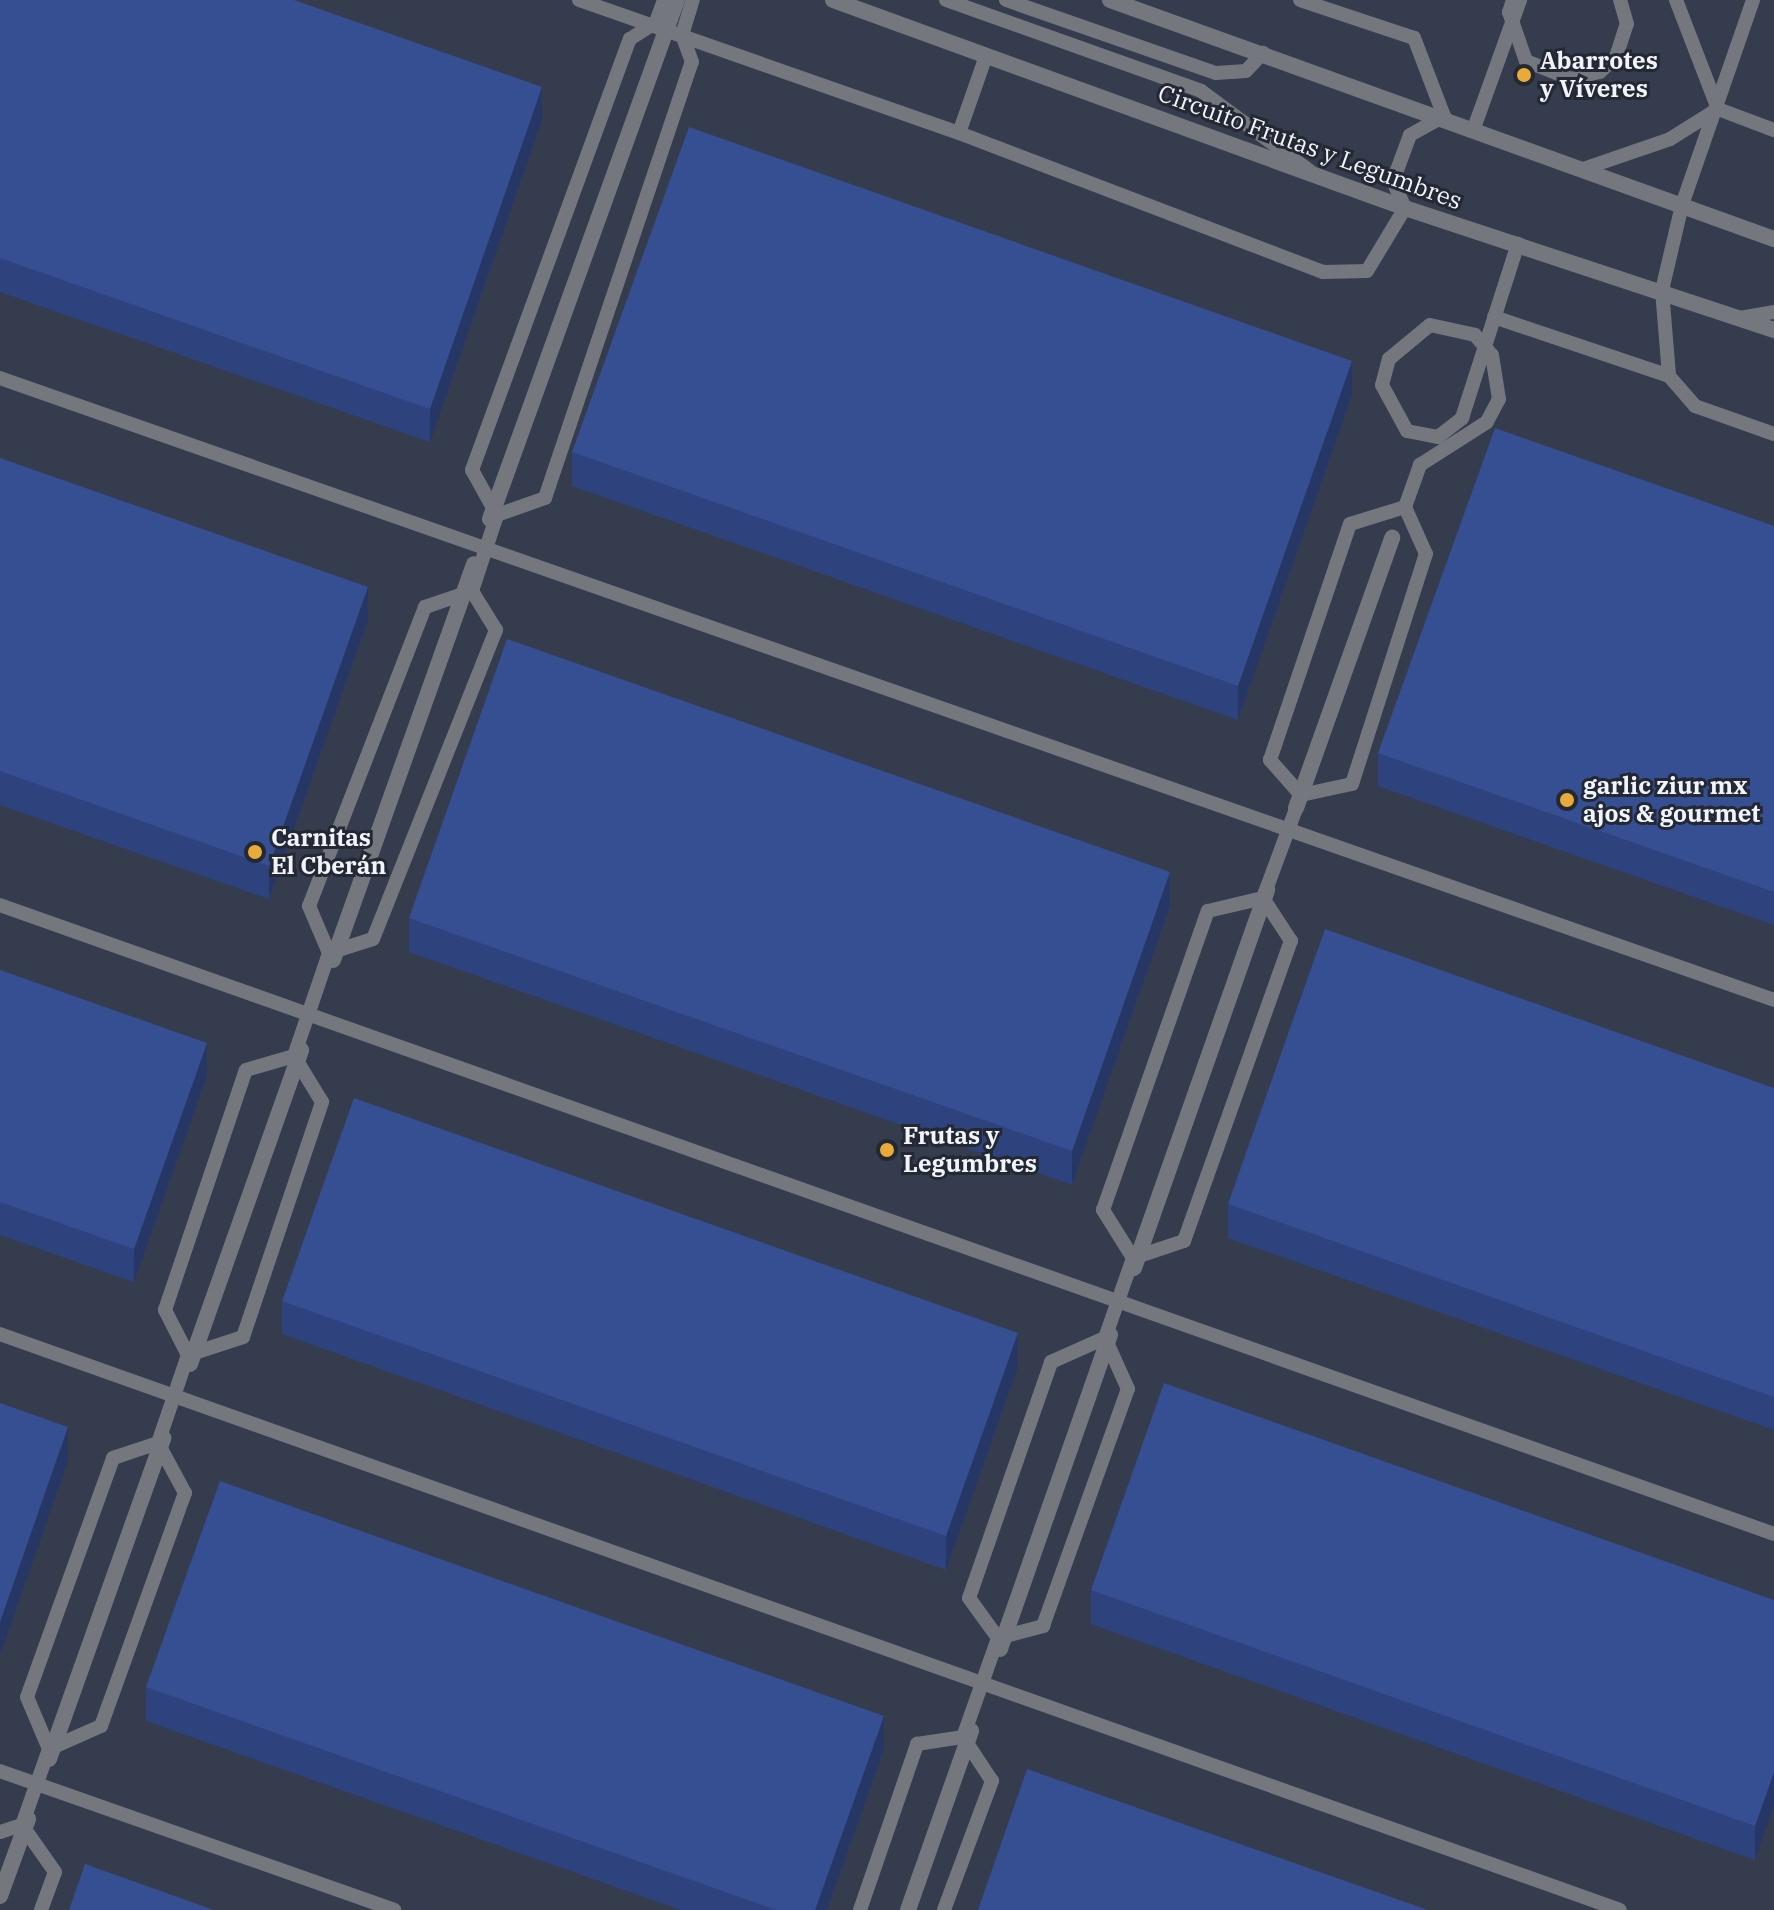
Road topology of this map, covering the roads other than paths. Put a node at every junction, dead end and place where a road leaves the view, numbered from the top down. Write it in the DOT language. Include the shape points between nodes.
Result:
graph roads {
  1 [pos="579,0"];
  2 [pos="664,0"];
  3 [pos="677,0"];
  4 [pos="693,0"];
  5 [pos="833,0"];
  6 [pos="946,0"];
  7 [pos="1006,0"];
  8 [pos="1110,0"];
  9 [pos="1300,0"];
  10 [pos="1513,0"];
  11 [pos="1520,0"];
  12 [pos="1620,0"];
  13 [pos="1676,0"];
  14 [pos="1753,0"];
  15 [pos="666,30"];
  16 [pos="1263,53"];
  17 [pos="986,56"];
  18 [pos="1718,109"];
  19 [pos="1444,116"];
  20 [pos="1474,128"];
  21 [pos="1774,130"];
  22 [pos="959,133"];
  23 [pos="1583,169"];
  24 [pos="1316,176"];
  25 [pos="1682,205"];
  26 [pos="1405,208"];
  27 [pos="1774,239"];
  28 [pos="1518,244"];
  29 [pos="1662,290"];
  30 [pos="1774,312"];
  31 [pos="1494,317"];
  32 [pos="1740,318"];
  33 [pos="1774,330"];
  34 [pos="1669,376"];
  35 [pos="0,378"];
  36 [pos="1774,434"];
  37 [pos="1405,507"];
  38 [pos="497,515"];
  39 [pos="1392,538"];
  40 [pos="482,542"];
  41 [pos="472,591"];
  42 [pos="1301,795"];
  43 [pos="1290,827"];
  44 [pos="1263,898"];
  45 [pos="0,905"];
  46 [pos="329,953"];
  47 [pos="1774,1000"];
  48 [pos="314,1015"];
  49 [pos="294,1056"];
  50 [pos="1133,1258"];
  51 [pos="1124,1297"];
  52 [pos="0,1334"];
  53 [pos="1105,1338"];
  54 [pos="188,1355"];
  55 [pos="178,1396"];
  56 [pos="158,1443"];
  57 [pos="1774,1534"];
  58 [pos="998,1638"];
  59 [pos="987,1686"];
  60 [pos="963,1737"];
  61 [pos="49,1749"];
  62 [pos="0,1771"];
  63 [pos="40,1785"];
  64 [pos="22,1825"];
  65 [pos="0,1832"];
  66 [pos="0,1896"];
  67 [pos="41,1910"];
  68 [pos="394,1910"];
  69 [pos="860,1910"];
  70 [pos="908,1910"];
  71 [pos="944,1910"];
  72 [pos="1620,1910"];
  1 -- 15 [label="lane"];
  2 -- 38 [label="lane, bridge" via="656,22 630,39 472,470"];
  3 -- 15 [label="street"];
  4 -- 38 [label="lane, bridge" via="682,35 692,62 545,498"];
  5 -- 17 [label="street, Circuito Frutas y Legumbres"];
  6 -- 24 [label="lane" via="1201,91"];
  7 -- 16 [label="lane" via="1183,64 1246,71"];
  8 -- 16 [label="street"];
  9 -- 19 [label="lane" via="1414,38"];
  10 -- 12 [label="lane, bridge" via="1509,12 1526,61 1571,79 1600,72 1616,57 1627,24"];
  11 -- 20 [label="lane"];
  13 -- 18 [label="lane"];
  14 -- 18 [label="lane"];
  15 -- 22 [label="lane"];
  15 -- 40 [label="street"];
  16 -- 19 [label="street"];
  17 -- 22 [label="lane"];
  17 -- 24 [label="street, Circuito Frutas y Legumbres"];
  18 -- 21 [label="lane"];
  18 -- 23 [label="lane" via="1670,139"];
  18 -- 25 [label="lane"];
  19 -- 20 [label="street"];
  19 -- 26 [label="lane" via="1410,135 1393,181"];
  20 -- 23 [label="street"];
  22 -- 26 [label="lane" via="1323,272 1367,271"];
  23 -- 25 [label="street"];
  24 -- 26 [label="street, Circuito Frutas y Legumbres"];
  25 -- 27 [label="street"];
  25 -- 29 [label="lane"];
  26 -- 28 [label="street, Circuito Frutas y Legumbres"];
  28 -- 29 [label="street, Circuito Frutas y Legumbres"];
  28 -- 31 [label="lane"];
  29 -- 32 [label="street, Circuito Frutas y Legumbres"];
  29 -- 34 [label="lane"];
  30 -- 32 [label="lane"];
  31 -- 34 [label="lane"];
  31 -- 37 [label="lane, bridge" via="1462,418 1438,437 1407,431 1382,385 1389,359 1430,325 1475,335 1492,355 1499,399 1487,422 1420,465"];
  32 -- 33 [label="street, Circuito Frutas y Legumbres"];
  34 -- 36 [label="lane" via="1695,406"];
  35 -- 40 [label="lane"];
  37 -- 42 [label="lane, bridge" via="1426,554 1352,784"];
  37 -- 42 [label="lane" via="1350,524 1270,760"];
  38 -- 41 [label="lane, bridge"];
  39 -- 43 [label="street"];
  40 -- 43 [label="lane"];
  40 -- 48 [label="street"];
  41 -- 46 [label="lane, bridge" via="425,607 419,621 309,906"];
  41 -- 46 [label="lane, bridge" via="496,630 491,645 373,939"];
  42 -- 44 [label="lane, bridge"];
  43 -- 47 [label="lane"];
  43 -- 51 [label="street"];
  44 -- 50 [label="lane, bridge" via="1291,941 1184,1241"];
  44 -- 50 [label="lane" via="1208,911 1103,1210"];
  45 -- 48 [label="lane"];
  46 -- 49 [label="lane, bridge"];
  48 -- 51 [label="lane"];
  48 -- 55 [label="street"];
  49 -- 54 [label="lane" via="246,1070 165,1310"];
  49 -- 54 [label="lane, bridge" via="322,1102 243,1337"];
  50 -- 53 [label="lane, bridge"];
  51 -- 57 [label="lane"];
  51 -- 59 [label="street"];
  52 -- 55 [label="lane"];
  53 -- 58 [label="lane, bridge" via="1128,1389 1123,1404 1043,1626"];
  53 -- 58 [label="lane" via="1051,1362 969,1598"];
  54 -- 56 [label="lane, bridge"];
  55 -- 59 [label="lane"];
  55 -- 63 [label="street"];
  56 -- 61 [label="lane" via="113,1458 27,1697"];
  56 -- 61 [label="lane, bridge" via="185,1493 101,1726"];
  58 -- 60 [label="lane, bridge"];
  59 -- 70 [label="street"];
  59 -- 72 [label="lane"];
  60 -- 69 [label="lane" via="917,1744"];
  60 -- 71 [label="lane, bridge" via="992,1781"];
  61 -- 64 [label="lane, bridge"];
  62 -- 63 [label="lane"];
  63 -- 66 [label="street"];
  63 -- 68 [label="lane"];
  64 -- 65 [label="lane"];
  64 -- 67 [label="lane, bridge" via="55,1872"];
}
